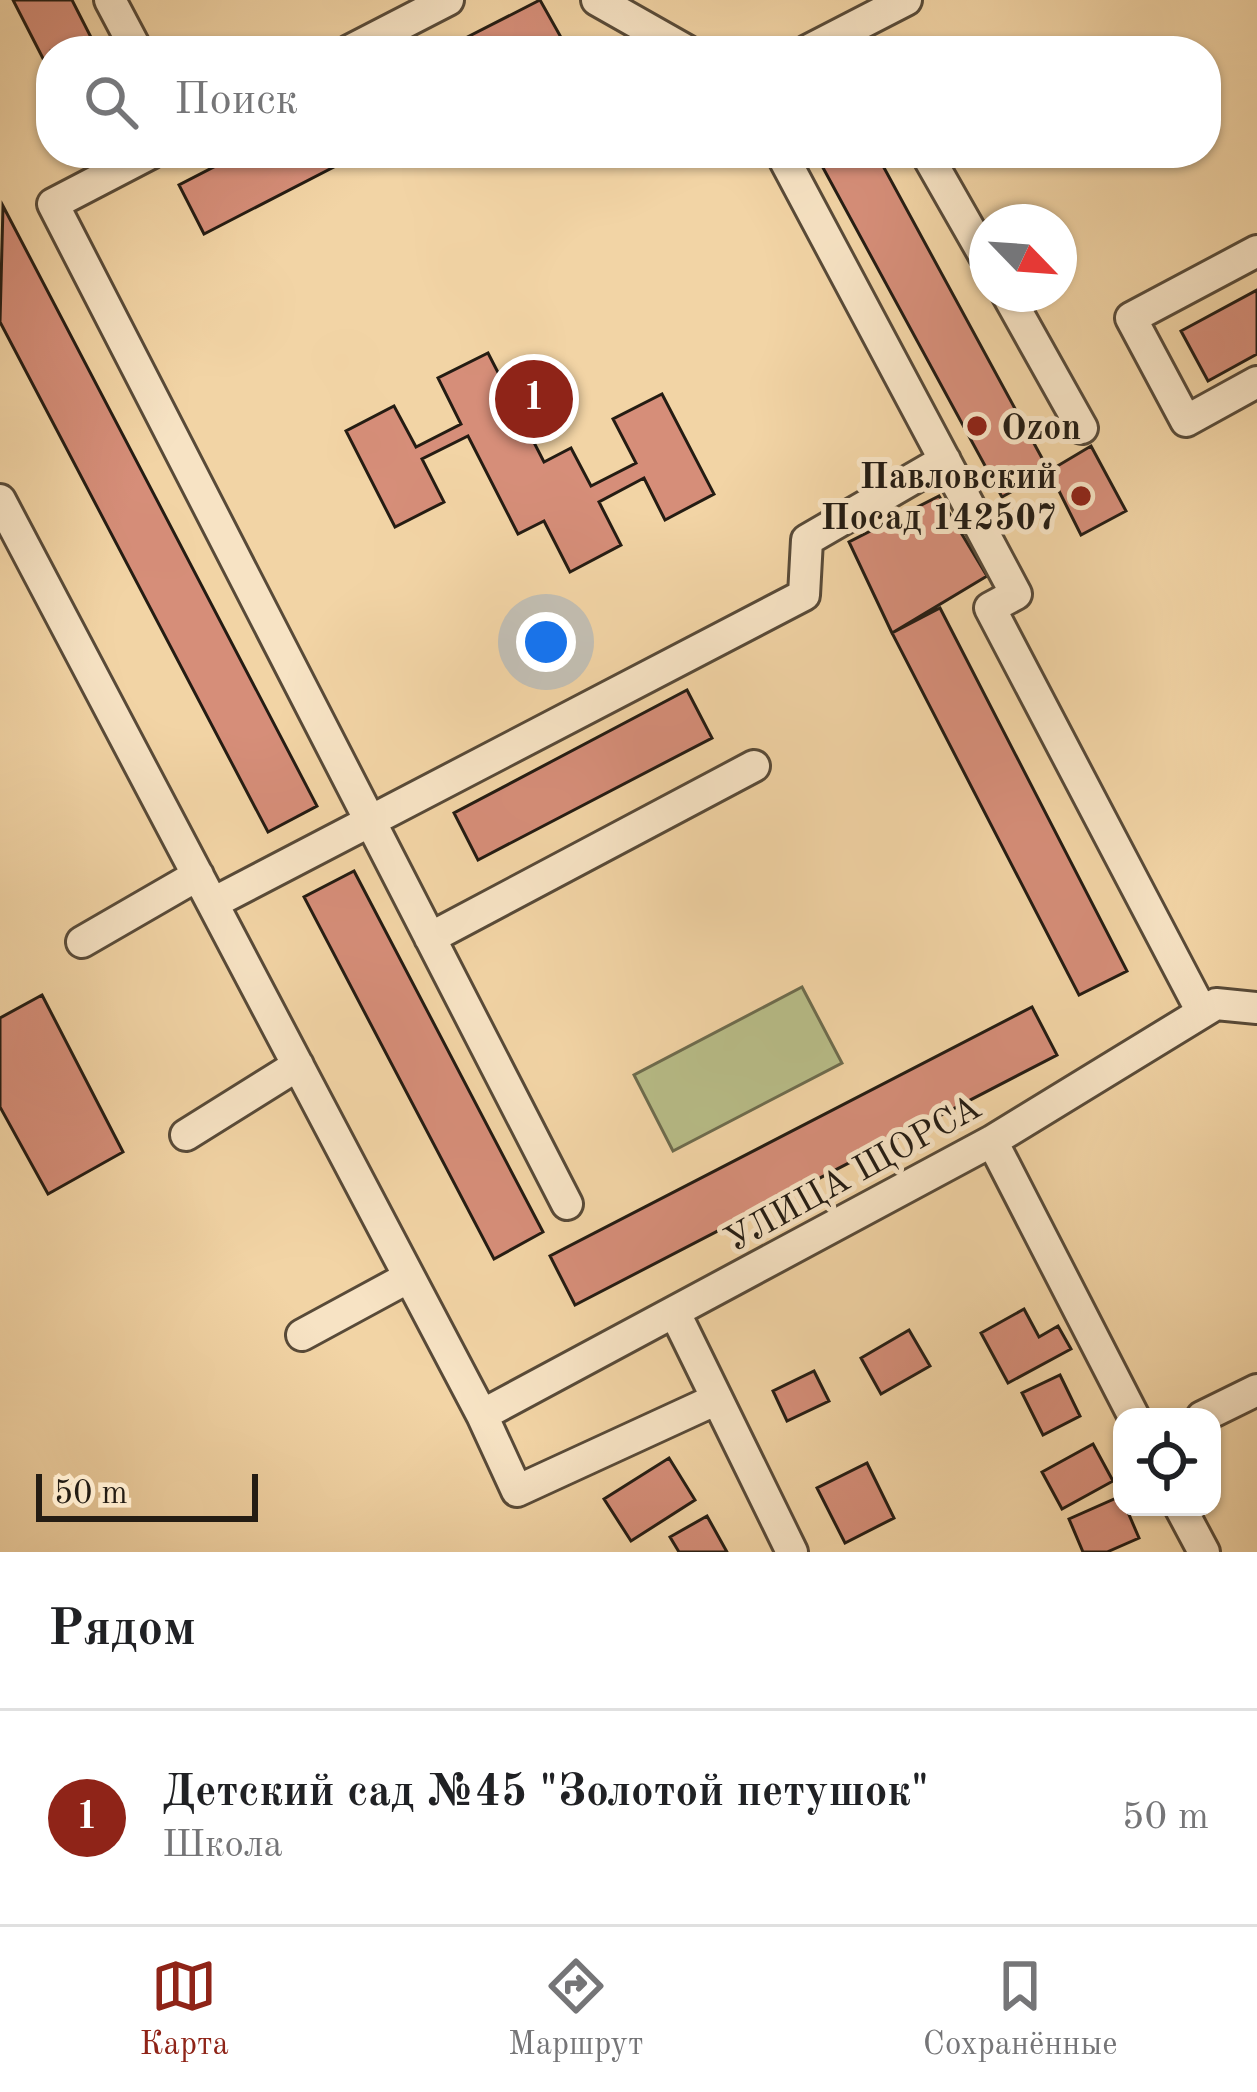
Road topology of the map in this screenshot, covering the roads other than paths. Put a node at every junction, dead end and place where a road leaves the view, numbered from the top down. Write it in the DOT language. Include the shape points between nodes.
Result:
graph roads {
  1 [pos="110,0"];
  2 [pos="448,0"];
  3 [pos="597,0"];
  4 [pos="876,18"];
  5 [pos="129,36"];
  6 [pos="378,36"];
  7 [pos="661,36"];
  8 [pos="838,36"];
  9 [pos="122,168"];
  10 [pos="790,168"];
  11 [pos="935,168"];
  12 [pos="969,228"];
  13 [pos="1257,251"];
  14 [pos="1016,312"];
  15 [pos="1257,382"];
  16 [pos="1082,428"];
  17 [pos="945,460"];
  18 [pos="0,500"];
  19 [pos="754,766"];
  20 [pos="370,821"];
  21 [pos="205,889"];
  22 [pos="430,938"];
  23 [pos="82,941"];
  24 [pos="1257,1008"];
  25 [pos="1202,1012"];
  26 [pos="298,1065"];
  27 [pos="186,1135"];
  28 [pos="992,1141"];
  29 [pos="567,1204"];
  30 [pos="410,1277"];
  31 [pos="675,1313"];
  32 [pos="302,1335"];
  33 [pos="1257,1390"];
  34 [pos="717,1399"];
  35 [pos="1129,1408"];
  36 [pos="1220,1408"];
  37 [pos="482,1415"];
  38 [pos="1185,1516"];
  39 [pos="792,1552"];
  40 [pos="1204,1552"];
  1 -- 5 [label="street"];
  2 -- 6 [label="street"];
  3 -- 7 [label="street"];
  4 -- 8 [label="street"];
  9 -- 20 [label="street" via="53,204"];
  10 -- 17 [label="street"];
  11 -- 12 [label="street"];
  13 -- 15 [label="street" via="1131,318 1186,421"];
  14 -- 16 [label="street"];
  17 -- 20 [label="street" via="807,540 804,596"];
  17 -- 25 [label="street" via="1016,594 990,608"];
  18 -- 21 [label="street"];
  19 -- 22 [label="street"];
  20 -- 21 [label="street"];
  20 -- 22 [label="street"];
  21 -- 23 [label="street"];
  21 -- 26 [label="street"];
  22 -- 29 [label="street"];
  24 -- 25 [label="street, УЛИЦА ЩОРСА" via="1216,1004"];
  25 -- 28 [label="street, УЛИЦА ЩОРСА"];
  26 -- 27 [label="street"];
  26 -- 30 [label="street"];
  28 -- 31 [label="street, УЛИЦА ЩОРСА"];
  28 -- 35 [label="street"];
  30 -- 32 [label="street"];
  30 -- 37 [label="street"];
  31 -- 34 [label="street"];
  31 -- 37 [label="street, УЛИЦА ЩОРСА"];
  33 -- 36 [label="street"];
  34 -- 37 [label="street" via="517,1491"];
  34 -- 39 [label="street"];
  38 -- 40 [label="street"];
}
